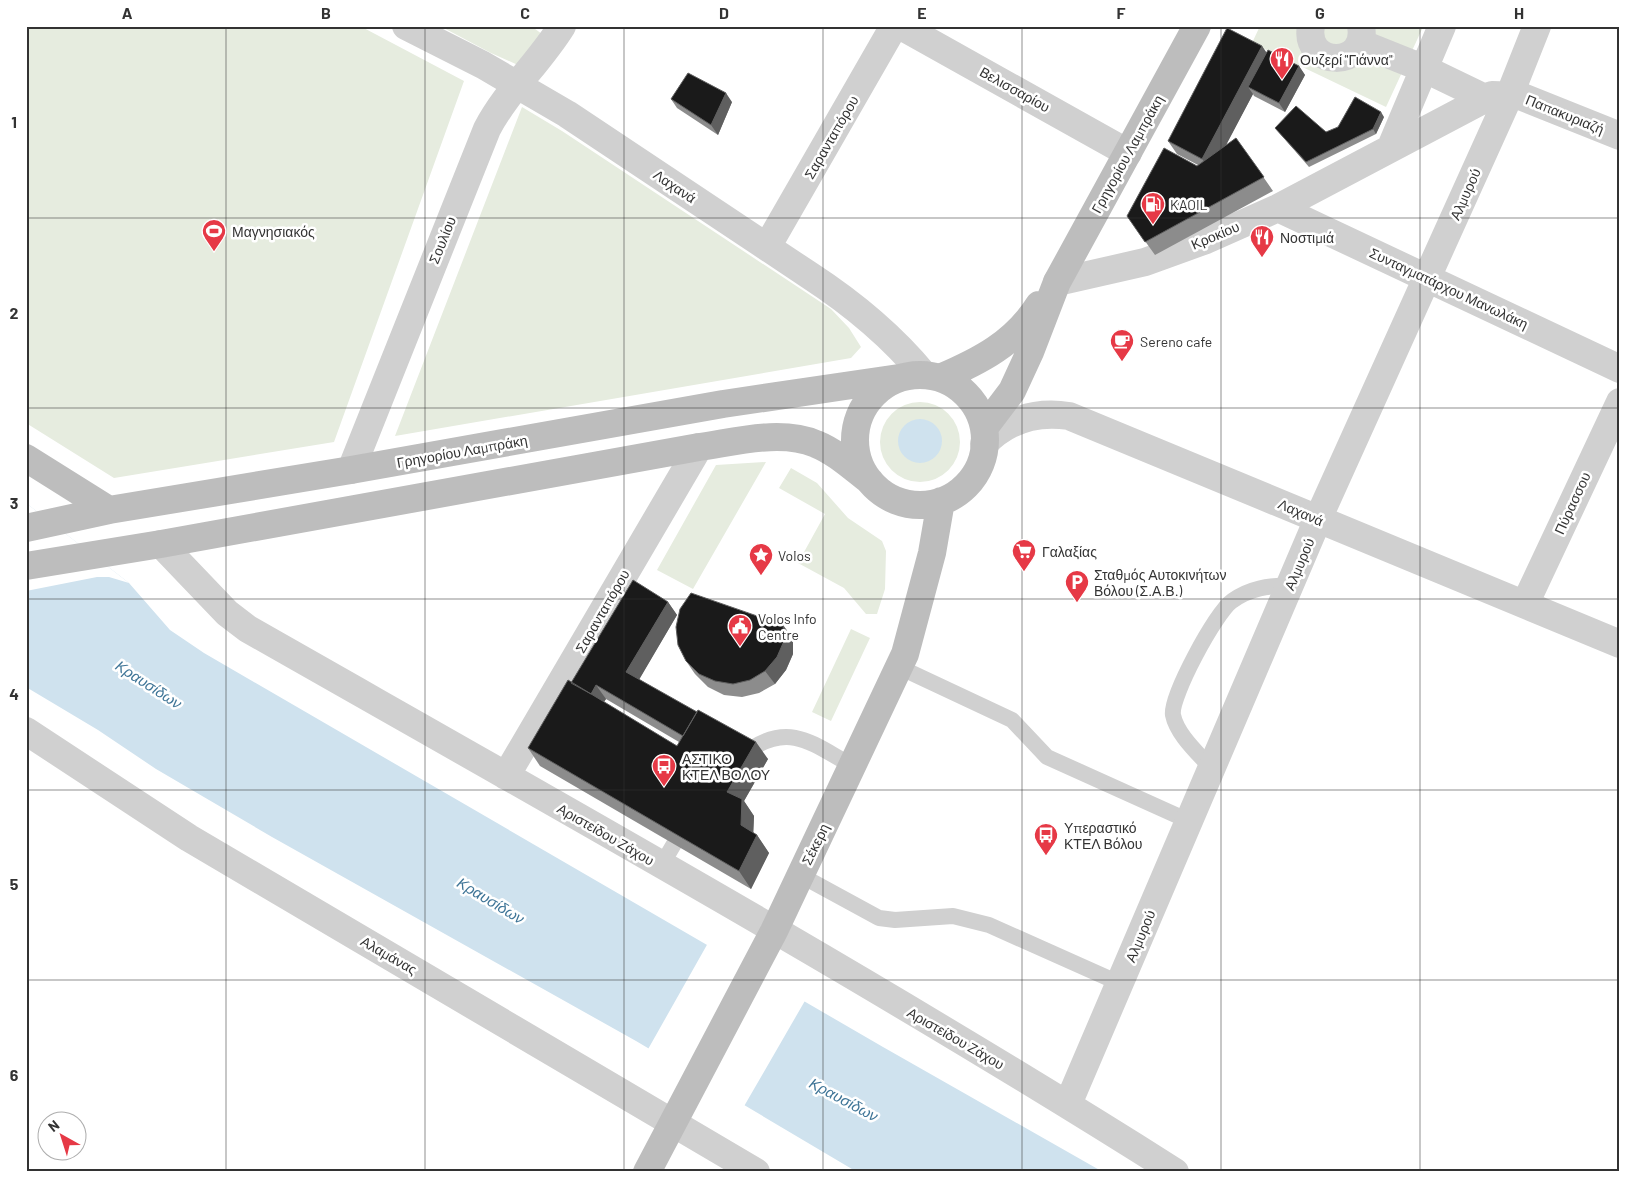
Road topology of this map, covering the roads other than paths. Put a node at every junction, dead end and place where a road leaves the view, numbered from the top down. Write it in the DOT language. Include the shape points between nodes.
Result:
graph roads {
  1 [pos="406,26"];
  2 [pos="562,26"];
  3 [pos="894,26"];
  4 [pos="902,26"];
  5 [pos="1197,26"];
  6 [pos="1311,26"];
  7 [pos="1442,26"];
  8 [pos="1537,26"];
  9 [pos="1361,34"];
  10 [pos="1425,69"];
  11 [pos="516,84"];
  12 [pos="1510,94"];
  13 [pos="1483,97"];
  14 [pos="1620,136"];
  15 [pos="1391,148"];
  16 [pos="1128,152"];
  17 [pos="1278,208"];
  18 [pos="767,247"];
  19 [pos="1427,278"];
  20 [pos="1057,282"];
  21 [pos="1620,369"];
  22 [pos="921,377"];
  23 [pos="1620,402"];
  24 [pos="984,436"];
  25 [pos="698,447"];
  26 [pos="26,458"];
  27 [pos="351,470"];
  28 [pos="870,481"];
  29 [pos="941,501"];
  30 [pos="109,510"];
  31 [pos="1318,519"];
  32 [pos="39,525"];
  33 [pos="161,544"];
  34 [pos="26,566"];
  35 [pos="1290,585"];
  36 [pos="1525,604"];
  37 [pos="1620,644"];
  38 [pos="899,667"];
  39 [pos="26,730"];
  40 [pos="751,749"];
  41 [pos="853,766"];
  42 [pos="1211,768"];
  43 [pos="506,776"];
  44 [pos="1189,821"];
  45 [pos="800,875"];
  46 [pos="768,941"];
  47 [pos="1120,983"];
  48 [pos="1068,1104"];
  49 [pos="678,1113"];
  50 [pos="647,1172"];
  51 [pos="756,1172"];
  52 [pos="1176,1172"];
  1 -- 11 [label="street, Λαχανά"];
  2 -- 11 [label="street, Σουλίου" via="548,48"];
  3 -- 18 [label="street, Σαρανταπόρου"];
  4 -- 16 [label="street, Βελισσαρίου"];
  5 -- 16 [label="main road, Γρηγορίου Λαμπράκη"];
  6 -- 9 [label="street" via="1312,42 1326,57 1346,57 1357,49"];
  7 -- 10 [label="street"];
  8 -- 12 [label="street, Αλμυρού"];
  9 -- 10 [label="street"];
  10 -- 13 [label="street"];
  10 -- 15 [label="street"];
  11 -- 18 [label="street, Λαχανά" via="567,114"];
  11 -- 27 [label="street, Σουλίου" via="483,138"];
  12 -- 13 [label="street, Κροκίου"];
  12 -- 14 [label="street, Παπακυριαζή"];
  12 -- 19 [label="street, Αλμυρού"];
  13 -- 15 [label="street, Κροκίου"];
  15 -- 17 [label="street, Κροκίου"];
  16 -- 20 [label="main road, Γρηγορίου Λαμπράκη"];
  17 -- 19 [label="street, Συνταγματάρχου Μανωλάκη"];
  17 -- 20 [label="street, Κροκίου" via="1206,240 1145,262"];
  18 -- 22 [label="street, Λαχανά" via="847,300 887,334"];
  19 -- 21 [label="street, Συνταγματάρχου Μανωλάκη"];
  19 -- 31 [label="street, Αλμυρού"];
  20 -- 22 [label="main road, Γρηγορίου Λαμπράκη" via="1025,326 1010,340 976,362"];
  20 -- 24 [label="main road, Γρηγορίου Λαμπράκη" via="1018,378"];
  22 -- 24 [label="main road" via="954,385 966,394 974,405"];
  22 -- 27 [label="main road, Γρηγορίου Λαμπράκη" via="722,404"];
  22 -- 28 [label="main road" via="888,383 872,396 857,422 856,451 859,464"];
  23 -- 36 [label="street, Πύρασσου"];
  24 -- 29 [label="main road" via="982,459 966,484"];
  24 -- 31 [label="street, Λαχανά" via="1017,420 1069,416"];
  25 -- 28 [label="main road" via="761,438 808,441 828,450"];
  25 -- 33 [label="main road"];
  25 -- 43 [label="street, Σαρανταπόρου"];
  26 -- 30 [label="main road"];
  27 -- 30 [label="main road, Γρηγορίου Λαμπράκη"];
  28 -- 29 [label="main road" via="885,494 903,502"];
  29 -- 38 [label="main road, Σέκερη" via="915,622"];
  30 -- 32 [label="main road, Γρηγορίου Λαμπράκη"];
  31 -- 35 [label="street, Αλμυρού"];
  31 -- 36 [label="street, Λαχανά"];
  33 -- 34 [label="main road"];
  33 -- 43 [label="street, Αριστείδου Ζάχου" via="227,614 248,629"];
  35 -- 42 [label="street, Αλμυρού"];
  35 -- 42 [label="lane" via="1250,590 1230,602 1217,616 1178,693 1173,715 1180,730"];
  36 -- 37 [label="street, Λαχανά"];
  38 -- 41 [label="main road, Σέκερη"];
  38 -- 44 [label="lane" via="1012,720 1047,757"];
  39 -- 49 [label="street, Αλαμάνας" via="188,838"];
  40 -- 41 [label="lane" via="765,740 783,736 811,743"];
  41 -- 45 [label="main road, Σέκερη"];
  42 -- 44 [label="street, Αλμυρού"];
  43 -- 46 [label="street, Αριστείδου Ζάχου" via="667,855"];
  44 -- 47 [label="street, Αλμυρού"];
  45 -- 46 [label="main road, Σέκερη"];
  45 -- 47 [label="lane" via="879,918 953,916 981,922"];
  46 -- 48 [label="street, Αριστείδου Ζάχου"];
  46 -- 49 [label="main road, Σέκερη"];
  47 -- 48 [label="street, Αλμυρού"];
  48 -- 52 [label="street, Αριστείδου Ζάχου"];
  49 -- 50 [label="main road, Σέκερη"];
  49 -- 51 [label="street, Αλαμάνας"];
}
